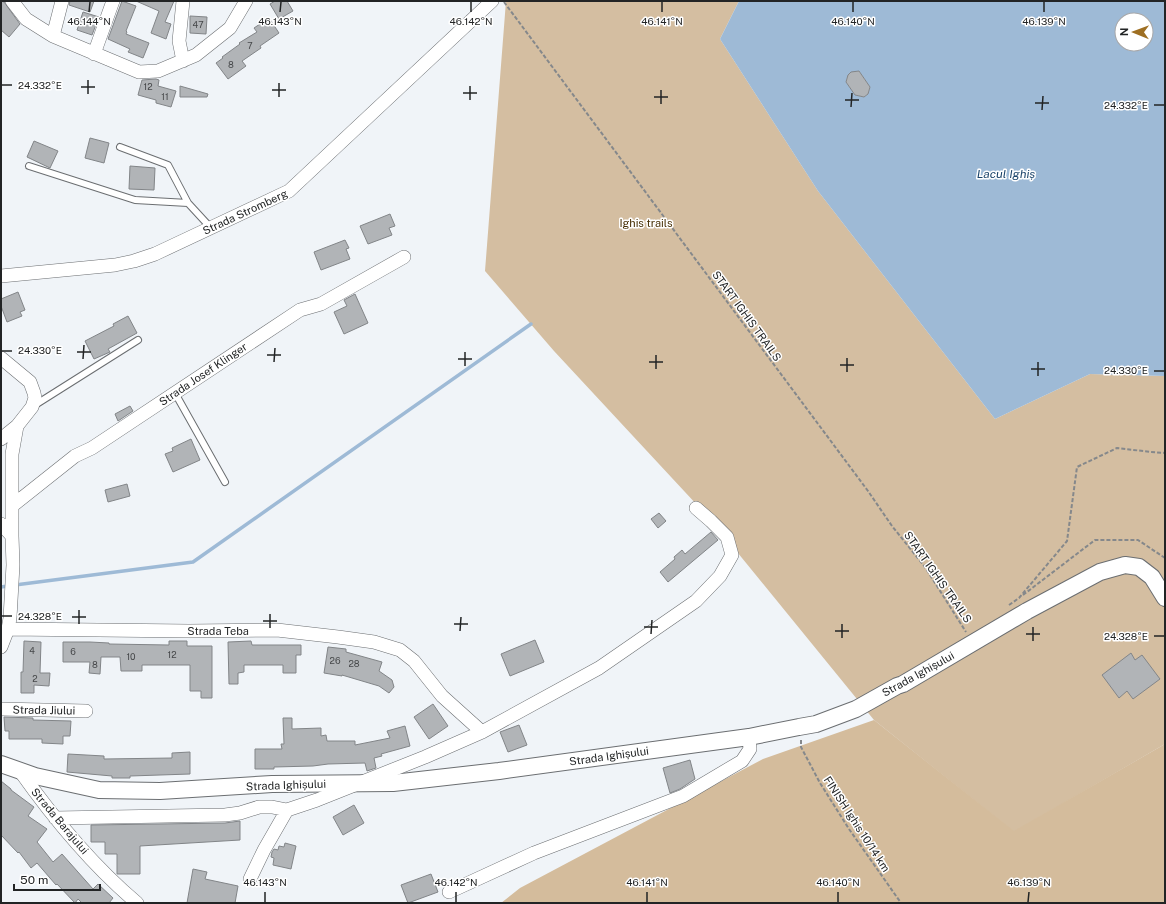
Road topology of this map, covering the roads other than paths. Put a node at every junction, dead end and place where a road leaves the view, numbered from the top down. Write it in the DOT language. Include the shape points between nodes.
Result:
graph roads {
  1 [pos="12,1"];
  2 [pos="62,1"];
  3 [pos="113,1"];
  4 [pos="184,1"];
  5 [pos="246,1"];
  6 [pos="492,1"];
  7 [pos="53,36"];
  8 [pos="94,54"];
  9 [pos="183,61"];
  10 [pos="120,147"];
  11 [pos="29,166"];
  12 [pos="188,203"];
  13 [pos="211,228"];
  14 [pos="404,257"];
  15 [pos="1,276"];
  16 [pos="138,340"];
  17 [pos="1,358"];
  18 [pos="175,393"];
  19 [pos="32,407"];
  20 [pos="17,426"];
  21 [pos="1,440"];
  22 [pos="225,482"];
  23 [pos="12,506"];
  24 [pos="696,508"];
  25 [pos="1,524"];
  26 [pos="12,536"];
  27 [pos="1165,598"];
  28 [pos="9,624"];
  29 [pos="1,647"];
  30 [pos="1,709"];
  31 [pos="86,711"];
  32 [pos="482,732"];
  33 [pos="749,737"];
  34 [pos="1,764"];
  35 [pos="20,771"];
  36 [pos="359,782"];
  37 [pos="287,810"];
  38 [pos="55,818"];
  39 [pos="250,879"];
  40 [pos="449,892"];
  41 [pos="137,903"];
  1 -- 7 [label="street" via="26,19"];
  2 -- 7 [label="street"];
  3 -- 8 [label="street"];
  4 -- 9 [label="street" via="179,41"];
  5 -- 9 [label="street" via="230,28 196,55"];
  6 -- 13 [label="street, Strada Stromberg" via="290,191"];
  7 -- 8 [label="street"];
  8 -- 9 [label="street" via="139,72 158,71"];
  10 -- 12 [label="lane" via="168,165"];
  11 -- 12 [label="lane" via="135,200"];
  12 -- 13 [label="lane"];
  13 -- 15 [label="street, Strada Stromberg" via="134,261"];
  14 -- 18 [label="street, Strada Josef Klinger" via="321,304 300,310"];
  16 -- 19 [label="lane"];
  17 -- 19 [label="street" via="30,382 35,398"];
  18 -- 22 [label="lane"];
  18 -- 23 [label="street, Strada Josef Klinger" via="92,448 75,456"];
  19 -- 20 [label="street"];
  20 -- 21 [label="street"];
  20 -- 23 [label="street" via="12,454"];
  23 -- 26 [label="street"];
  24 -- 32 [label="street" via="727,537 732,555 720,576 696,601 599,668"];
  25 -- 26 [label="street"];
  26 -- 28 [label="street"];
  27 -- 33 [label="street, Strada Ighișului" via="1152,577 1139,567 1125,565 1100,572 856,709 816,724"];
  28 -- 29 [label="street"];
  28 -- 32 [label="street, Strada Teba" via="189,631 277,630 374,642 400,650 414,661 442,696"];
  30 -- 31 [label="street, Strada Jiului"];
  32 -- 36 [label="street"];
  33 -- 36 [label="street, Strada Ighișului" via="499,771 393,783"];
  33 -- 40 [label="street" via="750,749 742,761 683,796 534,853"];
  34 -- 35 [label="street, Strada Ighișului"];
  35 -- 36 [label="street, Strada Ighișului" via="99,790 160,791"];
  35 -- 38 [label="street, Strada Barajului"];
  36 -- 37 [label="street"];
  37 -- 38 [label="street" via="272,807 225,815"];
  37 -- 39 [label="street"];
  38 -- 41 [label="street, Strada Barajului" via="119,888"];
}
